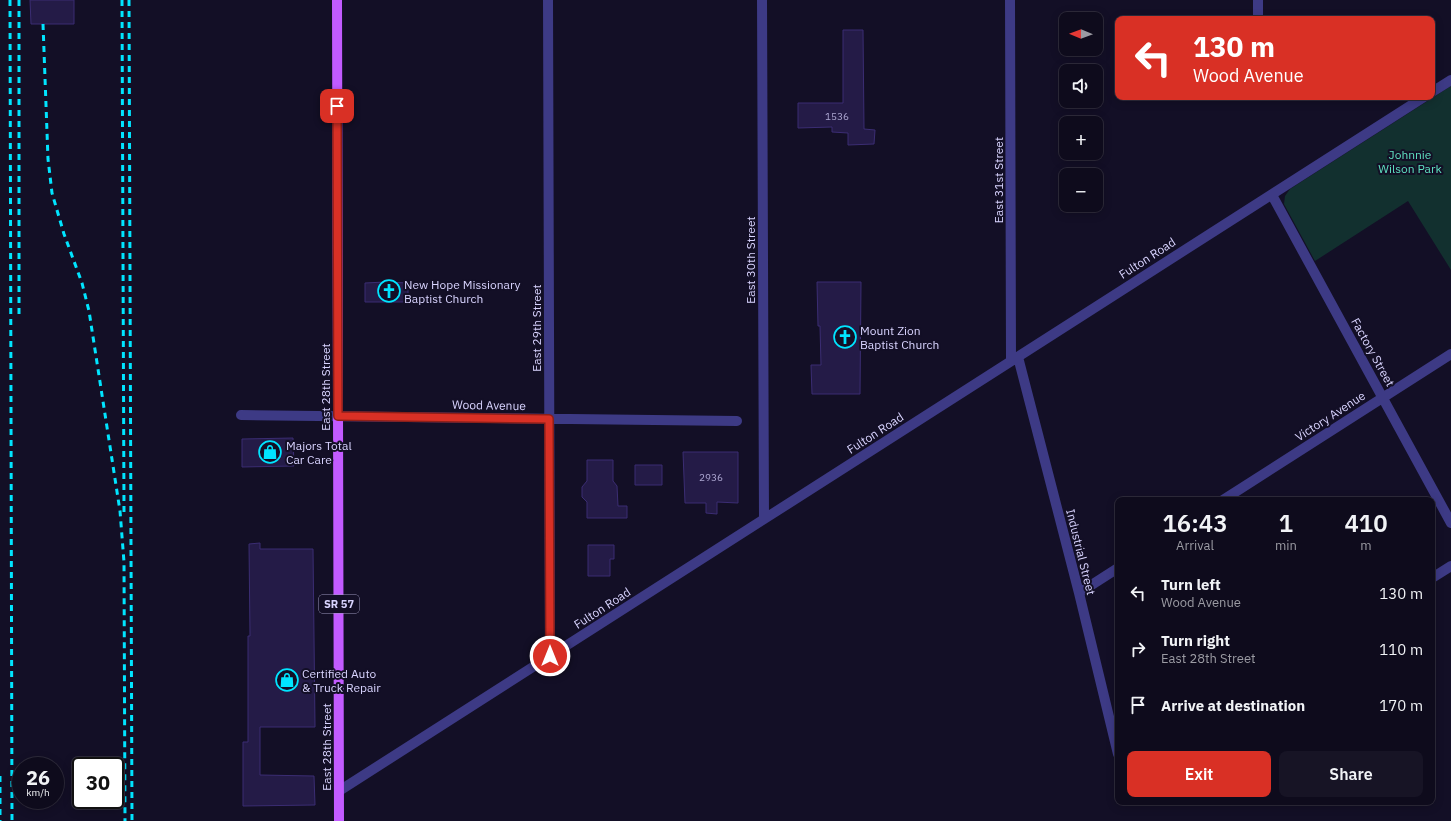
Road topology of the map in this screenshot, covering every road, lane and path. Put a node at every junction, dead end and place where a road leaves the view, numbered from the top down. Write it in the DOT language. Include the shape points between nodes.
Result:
graph roads {
  1 [pos="336,0"];
  2 [pos="548,0"];
  3 [pos="762,0"];
  4 [pos="1010,0"];
  5 [pos="1258,0"];
  6 [pos="1258,16"];
  7 [pos="1451,80"];
  8 [pos="1435,90"];
  9 [pos="1419,100"];
  10 [pos="1272,194"];
  11 [pos="1451,354"];
  12 [pos="1015,359"];
  13 [pos="1383,397"];
  14 [pos="241,415"];
  15 [pos="338,416"];
  16 [pos="549,419"];
  17 [pos="737,421"];
  18 [pos="1228,497"];
  19 [pos="764,519"];
  20 [pos="1451,523"];
  21 [pos="1451,566"];
  22 [pos="1115,570"];
  23 [pos="1435,576"];
  24 [pos="1079,593"];
  25 [pos="550,656"];
  26 [pos="1115,742"];
  27 [pos="339,791"];
  28 [pos="339,821"];
  1 -- 15 [label="main road, East 28th Street / SR 57"];
  2 -- 16 [label="street, East 29th Street"];
  3 -- 19 [label="street, East 30th Street"];
  4 -- 12 [label="street, East 31st Street"];
  5 -- 6 [label="street"];
  7 -- 8 [label="street"];
  9 -- 10 [label="street, Fulton Road"];
  10 -- 12 [label="street, Fulton Road"];
  10 -- 13 [label="street, Factory Street"];
  11 -- 13 [label="street, Victory Avenue"];
  12 -- 19 [label="street, Fulton Road"];
  12 -- 24 [label="street, Industrial Street"];
  13 -- 18 [label="street, Victory Avenue"];
  13 -- 20 [label="street, Factory Street"];
  14 -- 15 [label="street, Wood Avenue"];
  15 -- 16 [label="street, Wood Avenue"];
  15 -- 27 [label="main road, East 28th Street / SR 57"];
  16 -- 17 [label="street, Wood Avenue"];
  16 -- 25 [label="street, East 29th Street"];
  19 -- 25 [label="street, Fulton Road"];
  21 -- 23 [label="street"];
  22 -- 24 [label="street"];
  24 -- 26 [label="street, Industrial Street"];
  25 -- 27 [label="street, Fulton Road"];
  27 -- 28 [label="main road, East 28th Street / SR 57"];
}
